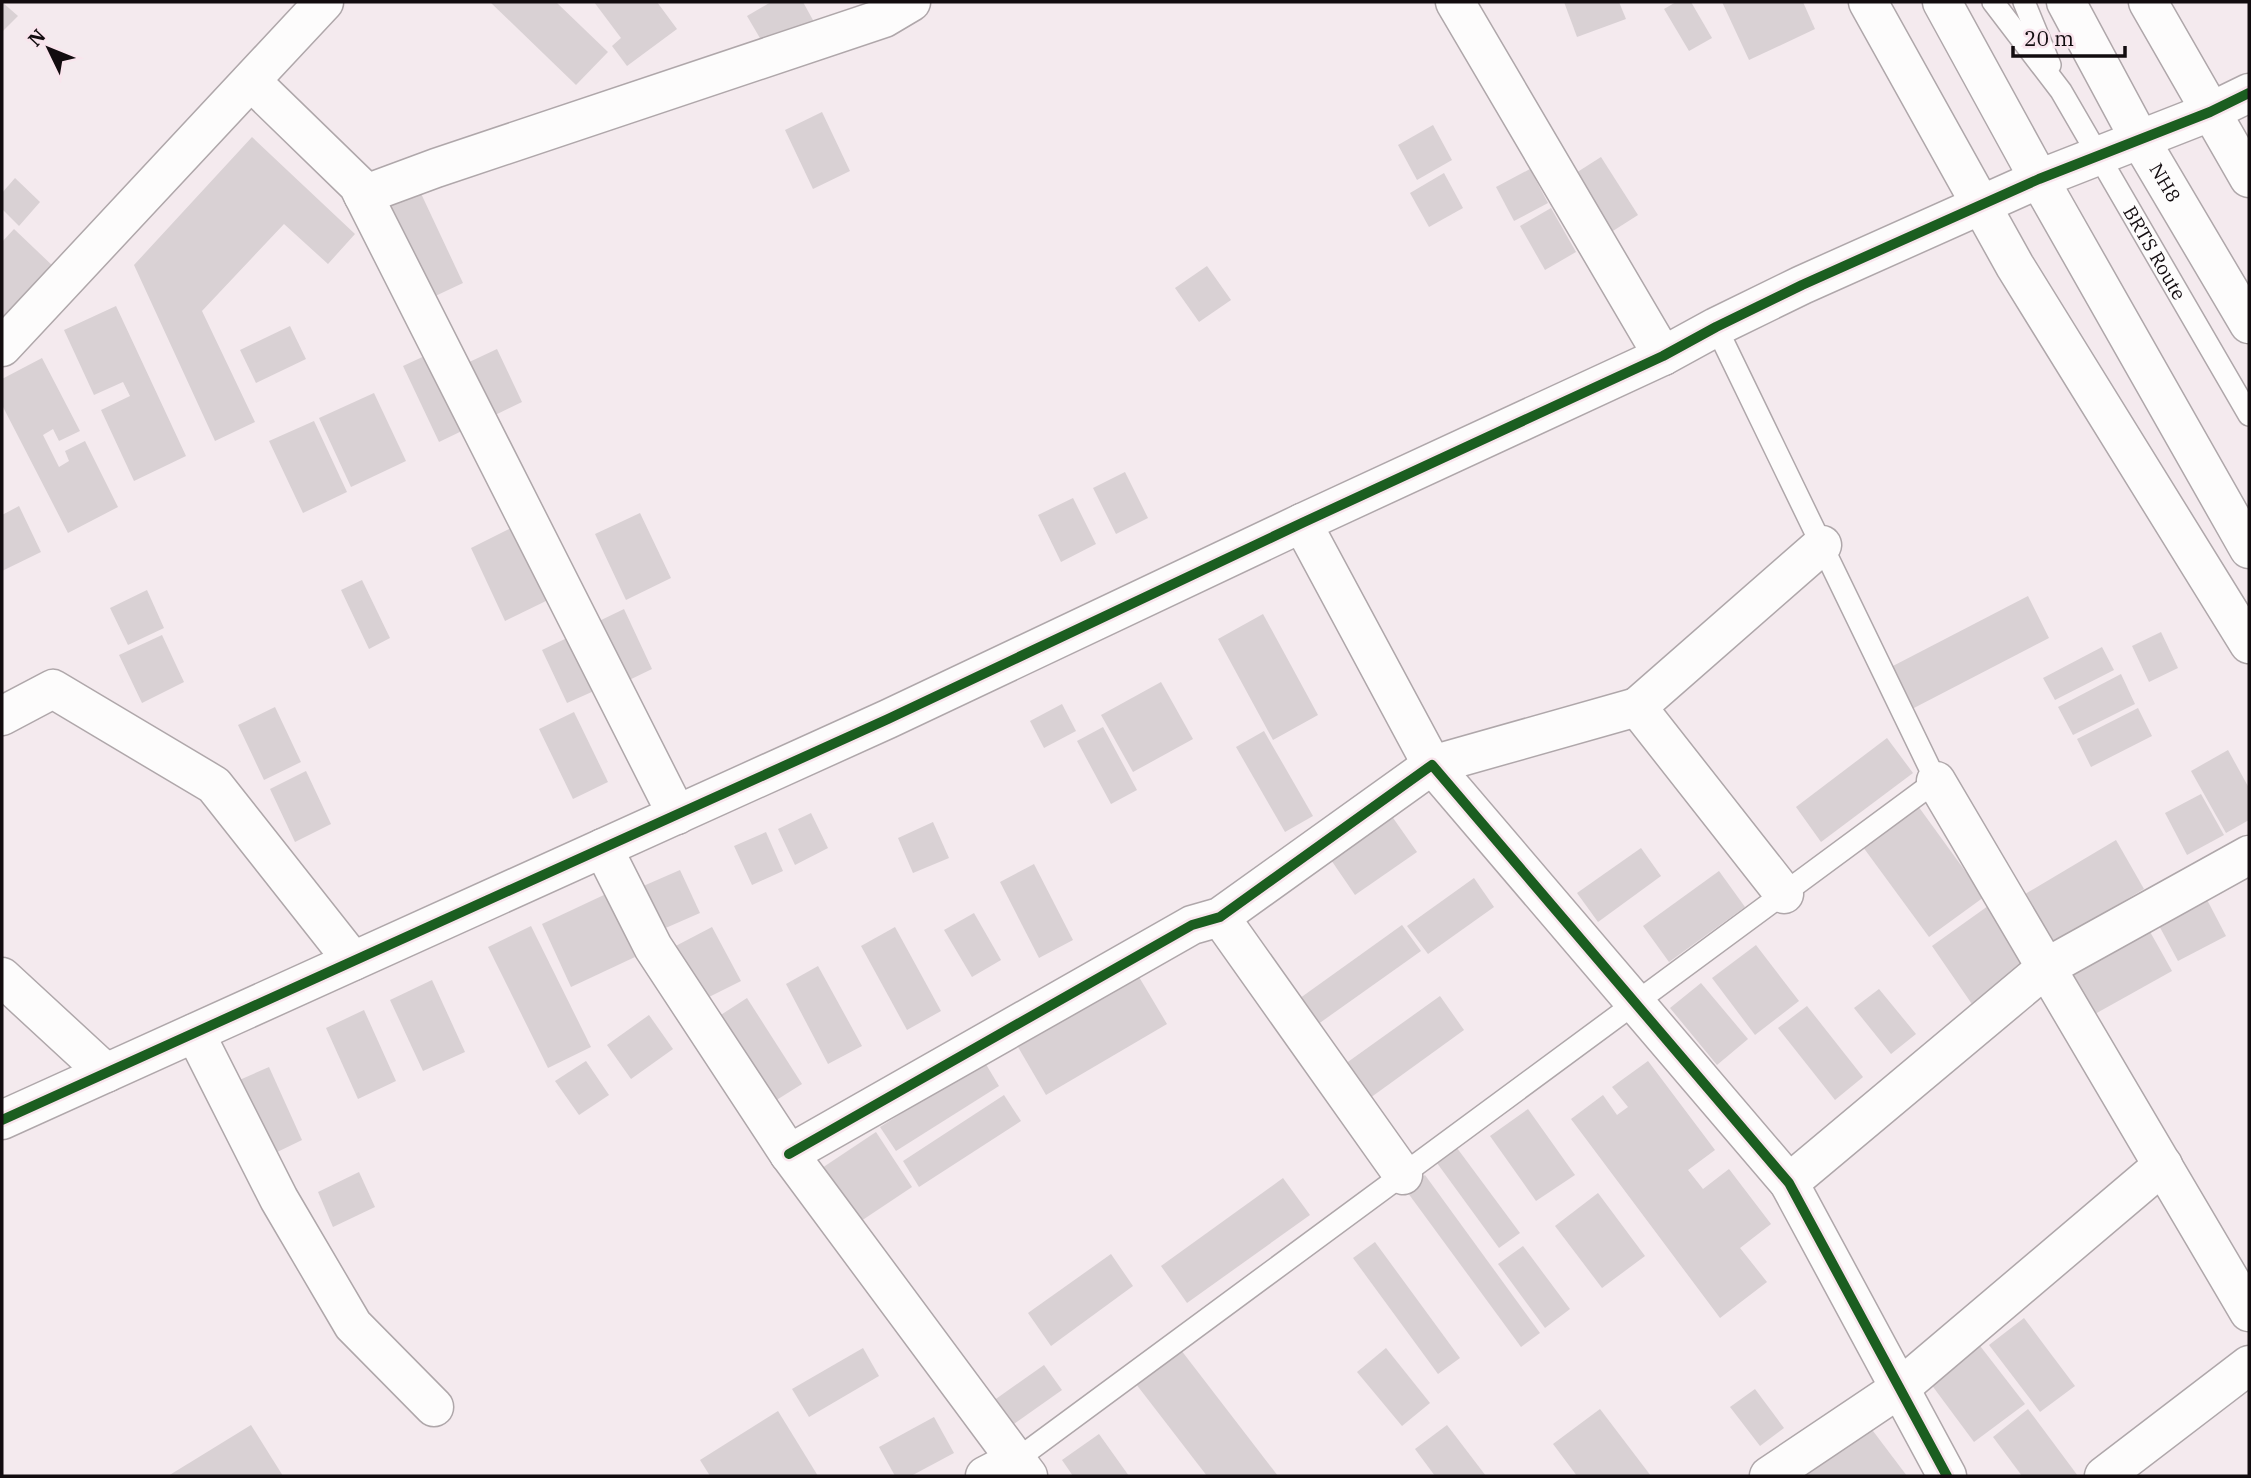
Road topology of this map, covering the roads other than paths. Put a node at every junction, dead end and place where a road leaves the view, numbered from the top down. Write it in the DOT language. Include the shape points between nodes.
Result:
graph roads {
  1 [pos="324,2"];
  2 [pos="911,2"];
  3 [pos="1455,2"];
  4 [pos="1868,2"];
  5 [pos="1942,2"];
  6 [pos="1993,2"];
  7 [pos="2024,2"];
  8 [pos="2066,2"];
  9 [pos="2148,2"];
  10 [pos="251,81"];
  11 [pos="2061,91"];
  12 [pos="2249,93"];
  13 [pos="2210,112"];
  14 [pos="2139,138"];
  15 [pos="2097,154"];
  16 [pos="2039,178"];
  17 [pos="2249,178"];
  18 [pos="363,195"];
  19 [pos="1982,205"];
  20 [pos="2249,324"];
  21 [pos="1716,327"];
  22 [pos="2,347"];
  23 [pos="1663,356"];
  24 [pos="2249,415"];
  25 [pos="1302,523"];
  26 [pos="1822,545"];
  27 [pos="2249,549"];
  28 [pos="2249,644"];
  29 [pos="1637,707"];
  30 [pos="2,716"];
  31 [pos="1432,765"];
  32 [pos="1936,781"];
  33 [pos="677,815"];
  34 [pos="603,848"];
  35 [pos="2249,855"];
  36 [pos="1784,894"];
  37 [pos="1220,917"];
  38 [pos="353,961"];
  39 [pos="2047,967"];
  40 [pos="2,976"];
  41 [pos="1635,1003"];
  42 [pos="195,1032"];
  43 [pos="106,1073"];
  44 [pos="2,1120"];
  45 [pos="789,1154"];
  46 [pos="2163,1165"];
  47 [pos="1403,1175"];
  48 [pos="1789,1183"];
  49 [pos="2249,1312"];
  50 [pos="2249,1365"];
  51 [pos="1900,1388"];
  52 [pos="434,1407"];
  53 [pos="1010,1471"];
  54 [pos="1769,1476"];
  55 [pos="1947,1476"];
  56 [pos="2104,1476"];
  1 -- 10 [label="street"];
  2 -- 18 [label="street" via="884,18"];
  3 -- 23 [label="street"];
  4 -- 19 [label="street"];
  5 -- 16 [label="street"];
  6 -- 11 [label="lane"];
  7 -- 11 [label="lane"];
  8 -- 14 [label="street, NH8"];
  9 -- 13 [label="street"];
  10 -- 18 [label="street"];
  10 -- 22 [label="street"];
  11 -- 15 [label="lane, BRTS Route"];
  12 -- 13 [label="street"];
  13 -- 14 [label="street"];
  13 -- 17 [label="street"];
  14 -- 15 [label="street"];
  14 -- 20 [label="street, NH8"];
  15 -- 16 [label="street"];
  15 -- 24 [label="lane, BRTS Route"];
  16 -- 19 [label="street"];
  16 -- 27 [label="street"];
  18 -- 33 [label="street"];
  19 -- 21 [label="street"];
  19 -- 28 [label="street" via="2015,266"];
  21 -- 23 [label="street"];
  21 -- 26 [label="lane"];
  23 -- 25 [label="street"];
  25 -- 31 [label="street"];
  25 -- 33 [label="street"];
  26 -- 29 [label="street"];
  26 -- 32 [label="lane"];
  29 -- 31 [label="street"];
  29 -- 36 [label="street"];
  30 -- 38 [label="street" via="53,689 214,785"];
  31 -- 37 [label="street"];
  31 -- 41 [label="street"];
  32 -- 36 [label="lane"];
  32 -- 39 [label="street"];
  33 -- 34 [label="street"];
  34 -- 38 [label="street"];
  34 -- 45 [label="street" via="653,947"];
  35 -- 39 [label="street"];
  36 -- 41 [label="lane"];
  37 -- 45 [label="street" via="1192,925"];
  37 -- 47 [label="street"];
  38 -- 42 [label="street"];
  39 -- 46 [label="street"];
  39 -- 48 [label="street"];
  40 -- 43 [label="street"];
  41 -- 47 [label="lane"];
  41 -- 48 [label="street"];
  42 -- 43 [label="street"];
  42 -- 52 [label="street" via="279,1199 353,1325"];
  43 -- 44 [label="street"];
  45 -- 53 [label="street"];
  46 -- 49 [label="street"];
  46 -- 51 [label="street"];
  47 -- 53 [label="lane"];
  48 -- 51 [label="street"];
  50 -- 56 [label="street"];
  51 -- 54 [label="street"];
  51 -- 55 [label="street"];
}
